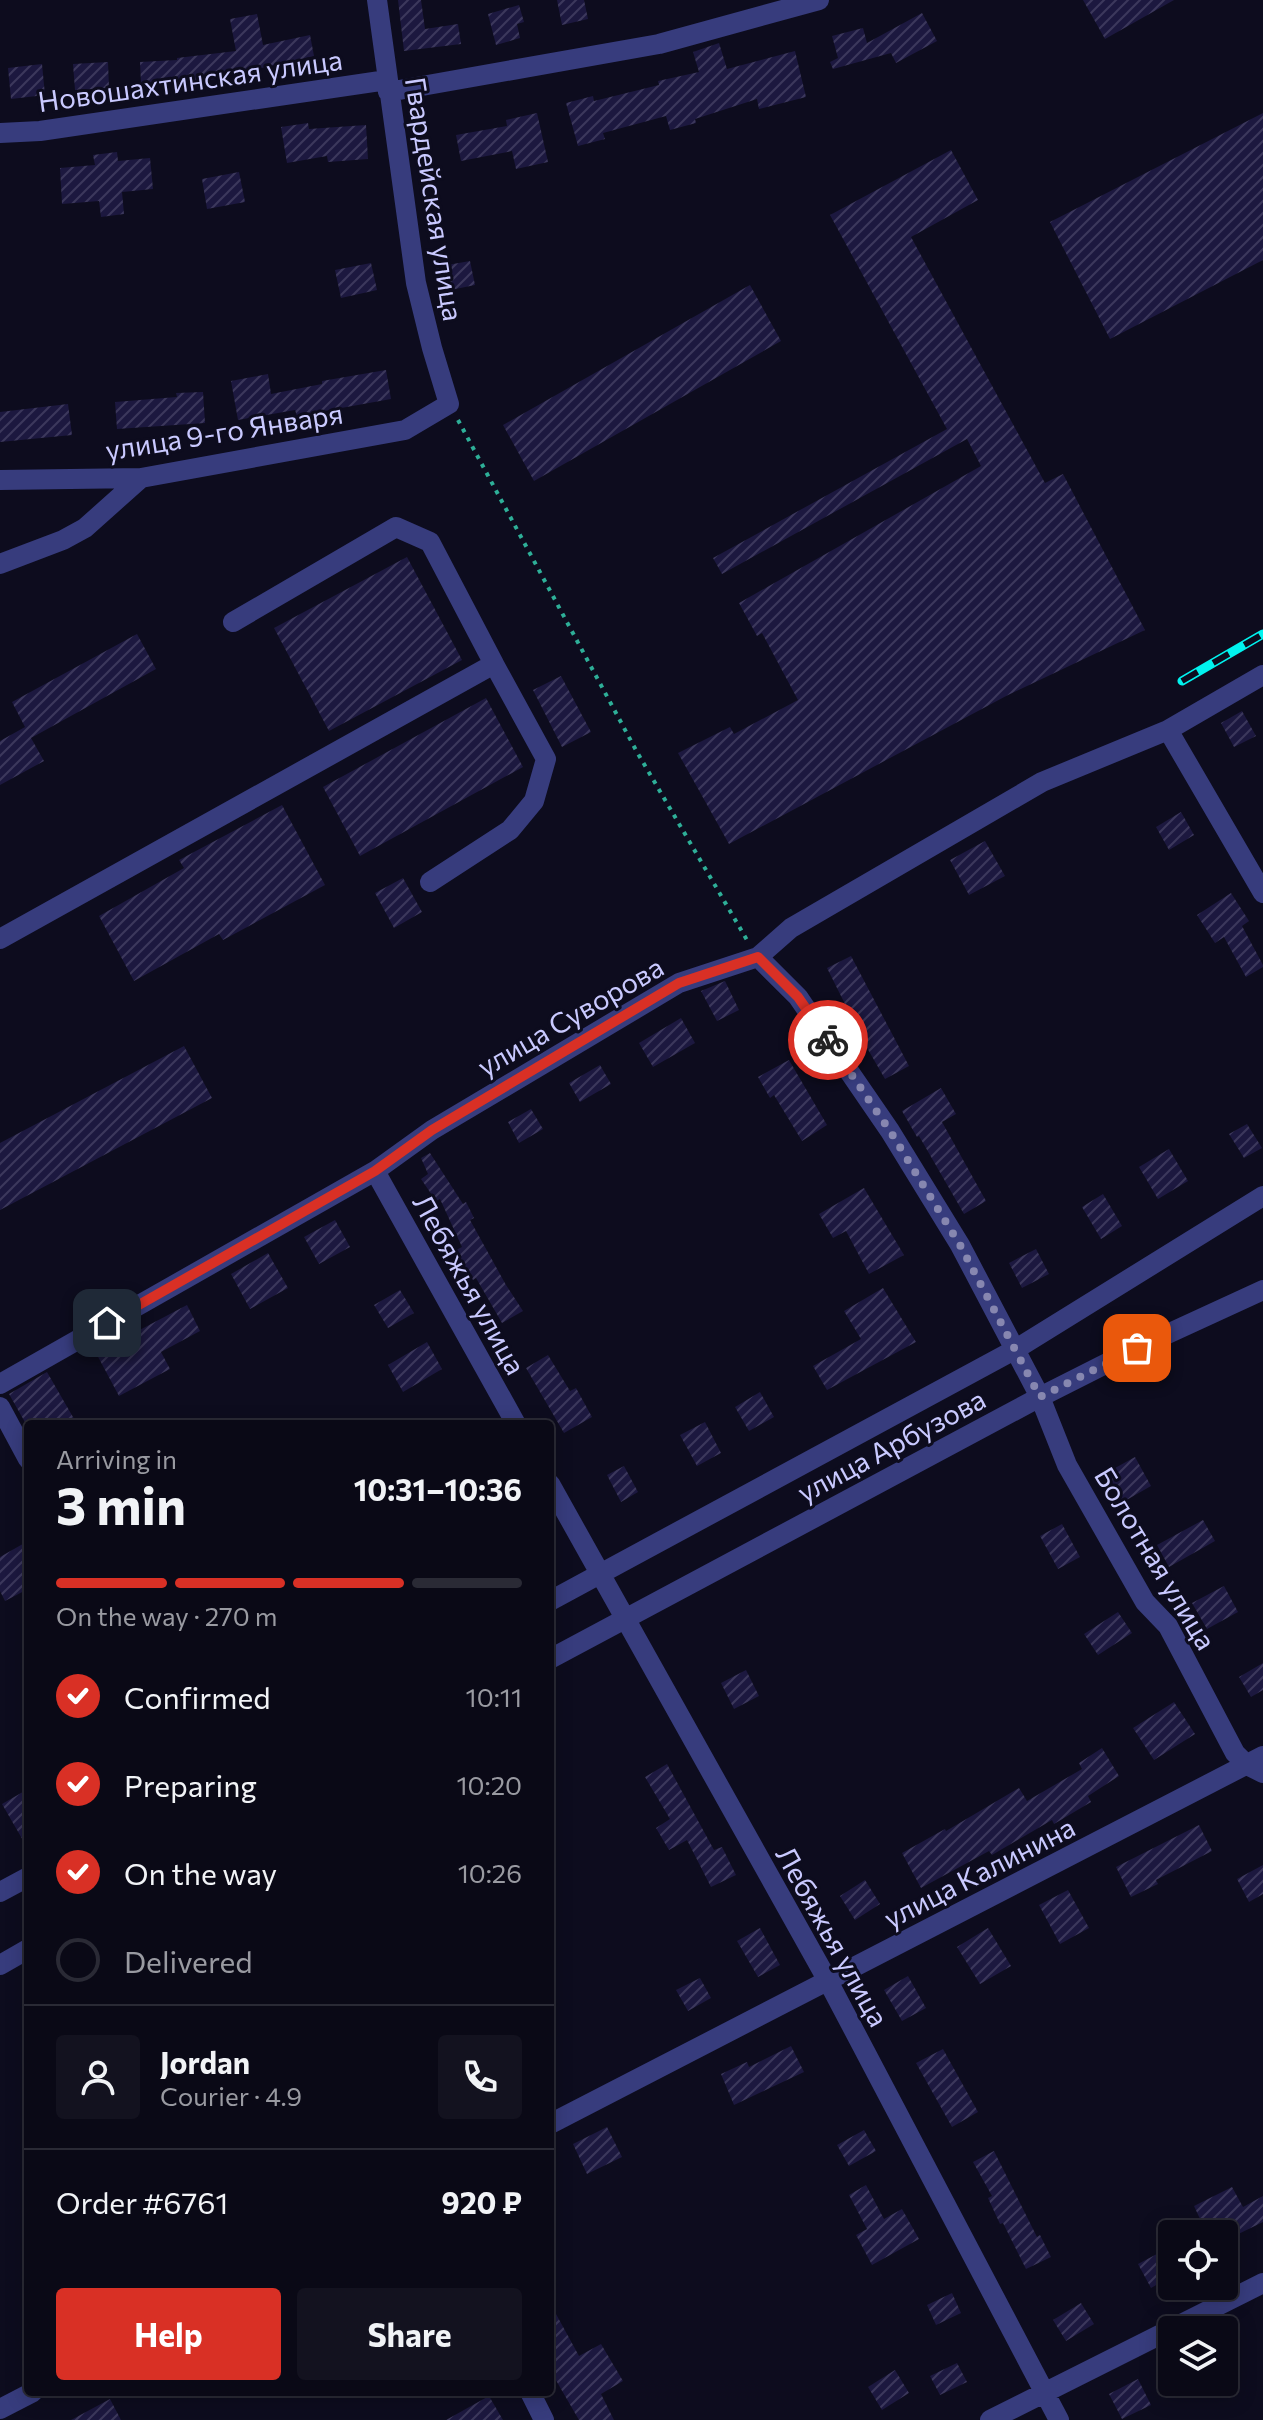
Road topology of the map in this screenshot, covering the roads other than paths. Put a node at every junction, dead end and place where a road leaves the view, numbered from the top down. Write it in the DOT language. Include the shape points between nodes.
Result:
graph roads {
  1 [pos="377,0"];
  2 [pos="819,0"];
  3 [pos="388,86"];
  4 [pos="0,133"];
  5 [pos="449,404"];
  6 [pos="141,478"];
  7 [pos="0,480"];
  8 [pos="0,564"];
  9 [pos="233,622"];
  10 [pos="494,664"];
  11 [pos="1263,675"];
  12 [pos="1168,730"];
  13 [pos="430,882"];
  14 [pos="1263,893"];
  15 [pos="0,939"];
  16 [pos="758,957"];
  17 [pos="375,1171"];
  18 [pos="1263,1196"];
  19 [pos="1263,1290"];
  20 [pos="1016,1349"];
  21 [pos="0,1384"];
  22 [pos="1040,1397"];
  23 [pos="0,1407"];
  24 [pos="514,1420"];
  25 [pos="24,1452"];
  26 [pos="554,1491"];
  27 [pos="601,1575"];
  28 [pos="554,1599"];
  29 [pos="623,1618"];
  30 [pos="554,1657"];
  31 [pos="1258,1765"];
  32 [pos="24,1879"];
  33 [pos="0,1892"];
  34 [pos="24,1951"];
  35 [pos="0,1965"];
  36 [pos="828,1981"];
  37 [pos="554,2122"];
  38 [pos="1263,2283"];
  39 [pos="1044,2393"];
  40 [pos="25,2396"];
  41 [pos="532,2396"];
  42 [pos="0,2409"];
  43 [pos="544,2420"];
  44 [pos="990,2420"];
  45 [pos="1059,2420"];
  1 -- 3 [label="street, Гвардейская улица"];
  2 -- 3 [label="street, Новошахтинская улица" via="659,44"];
  3 -- 4 [label="street, Новошахтинская улица"];
  3 -- 5 [label="street, Гвардейская улица" via="416,283"];
  5 -- 6 [label="street, улица 9-го Января" via="405,430"];
  6 -- 7 [label="street, улица 9-го Января"];
  6 -- 8 [label="street" via="85,528"];
  9 -- 10 [label="street" via="396,527 430,542"];
  10 -- 13 [label="street" via="546,759 534,801 510,830"];
  10 -- 15 [label="street"];
  11 -- 12 [label="street, улица Суворова"];
  12 -- 14 [label="street"];
  12 -- 16 [label="street, улица Суворова" via="1042,782 791,928"];
  16 -- 17 [label="street, улица Суворова" via="679,983 432,1130"];
  16 -- 20 [label="street, Болотная улица" via="798,997 890,1131"];
  17 -- 21 [label="street, улица Суворова"];
  17 -- 24 [label="street, Лебяжья улица"];
  18 -- 20 [label="street"];
  19 -- 22 [label="street, улица Арбузова"];
  20 -- 22 [label="street, Болотная улица"];
  20 -- 27 [label="street"];
  22 -- 29 [label="street, улица Арбузова"];
  22 -- 31 [label="street, Болотная улица" via="1067,1465 1115,1552 1145,1602 1168,1626 1235,1753"];
  23 -- 25 [label="street"];
  26 -- 27 [label="street, Лебяжья улица"];
  27 -- 28 [label="street"];
  27 -- 29 [label="street, Лебяжья улица"];
  29 -- 30 [label="street, улица Арбузова"];
  29 -- 36 [label="street, Лебяжья улица"];
  31 -- 36 [label="street, улица Калинина"];
  32 -- 33 [label="street"];
  34 -- 35 [label="street"];
  36 -- 37 [label="street, улица Калинина"];
  36 -- 39 [label="street, Лебяжья улица"];
  38 -- 39 [label="street"];
  39 -- 44 [label="street"];
  39 -- 45 [label="street, Лебяжья улица"];
  40 -- 42 [label="street"];
  41 -- 43 [label="street"];
}
